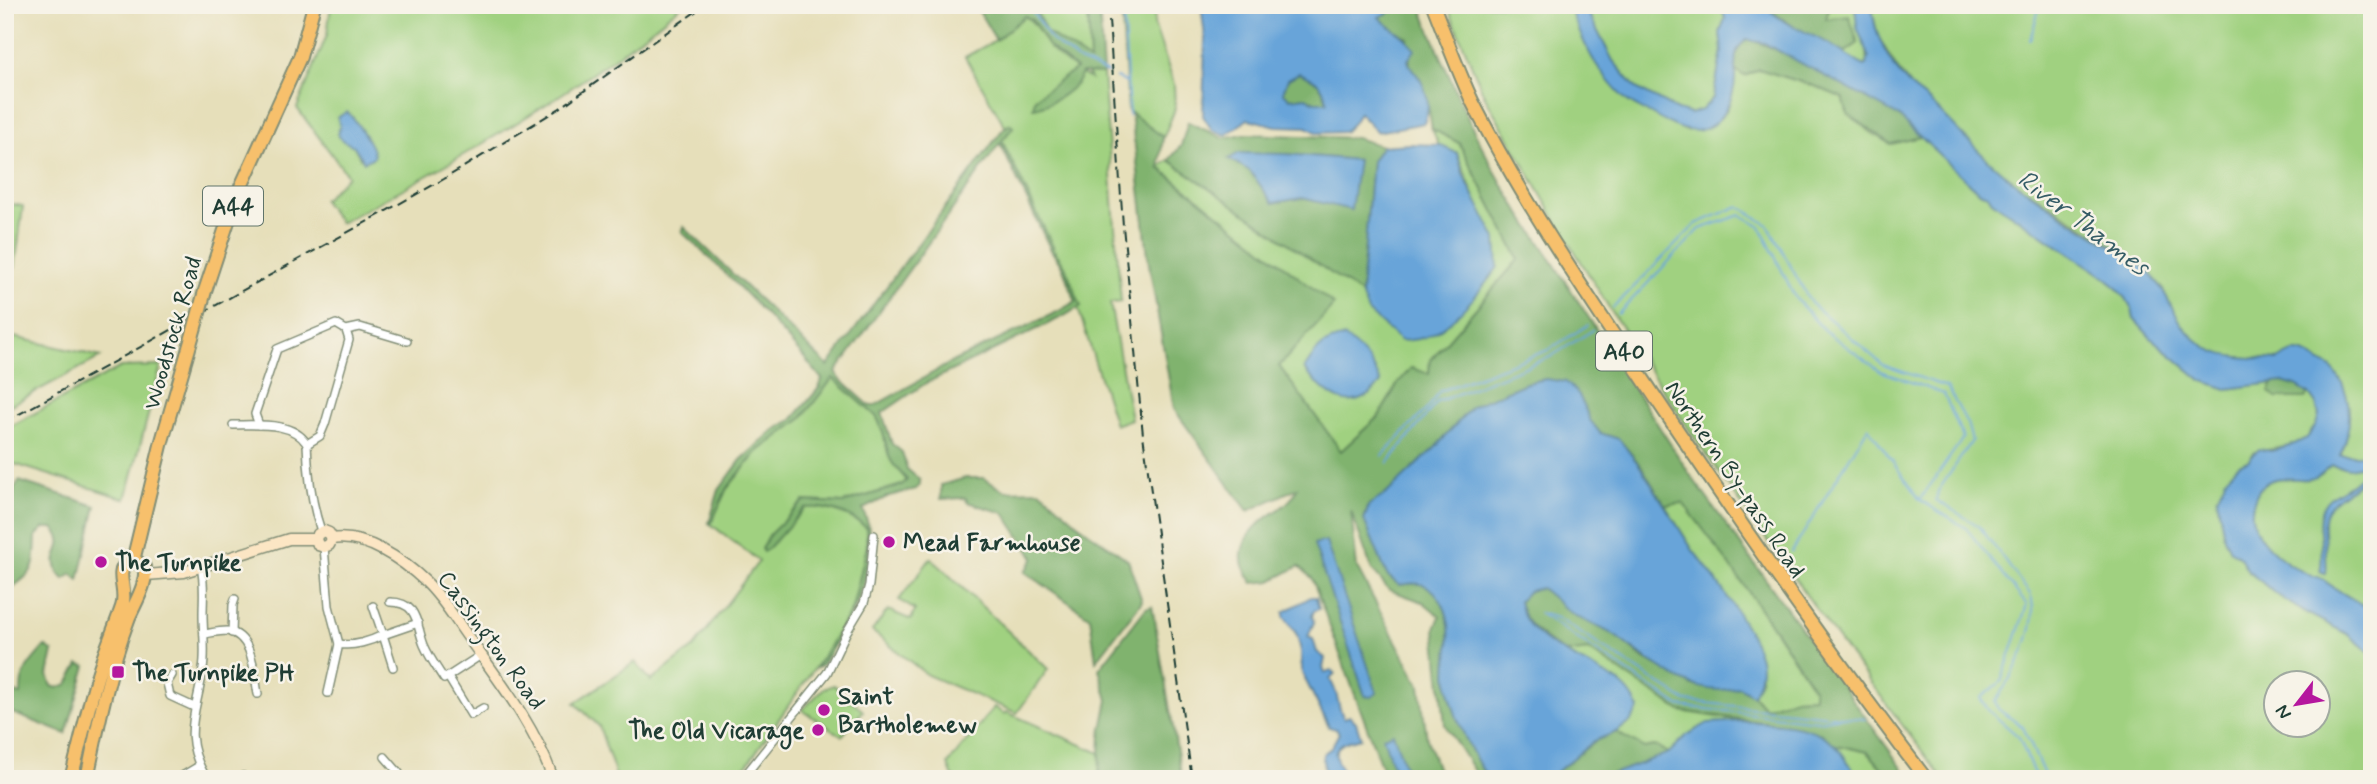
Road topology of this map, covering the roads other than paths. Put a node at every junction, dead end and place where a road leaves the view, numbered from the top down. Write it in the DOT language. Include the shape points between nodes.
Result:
graph roads {
  1 [pos="314,5"];
  2 [pos="1433,5"];
  3 [pos="346,330"];
  4 [pos="407,341"];
  5 [pos="233,425"];
  6 [pos="259,425"];
  7 [pos="307,444"];
  8 [pos="318,535"];
  9 [pos="874,535"];
  10 [pos="328,543"];
  11 [pos="133,561"];
  12 [pos="201,566"];
  13 [pos="144,579"];
  14 [pos="124,583"];
  15 [pos="235,599"];
  16 [pos="390,602"];
  17 [pos="373,606"];
  18 [pos="418,623"];
  19 [pos="232,633"];
  20 [pos="204,634"];
  21 [pos="383,635"];
  22 [pos="339,645"];
  23 [pos="481,655"];
  24 [pos="393,667"];
  25 [pos="172,675"];
  26 [pos="448,677"];
  27 [pos="328,693"];
  28 [pos="258,694"];
  29 [pos="194,707"];
  30 [pos="483,708"];
  31 [pos="385,761"];
  32 [pos="199,766"];
  33 [pos="71,779"];
  34 [pos="87,779"];
  35 [pos="177,779"];
  36 [pos="207,779"];
  37 [pos="401,779"];
  38 [pos="553,779"];
  39 [pos="742,779"];
  40 [pos="1926,779"];
  1 -- 11 [label="highway, Woodstock Road / A44, bridge" via="300,57 235,200 205,291"];
  2 -- 40 [label="highway, Northern By-pass Road / A40" via="1501,156 1602,317 1722,499"];
  3 -- 4 [label="street" via="360,327"];
  3 -- 6 [label="street" via="336,324 277,349 256,414"];
  3 -- 7 [label="street" via="349,340 325,424 320,436"];
  5 -- 6 [label="street"];
  6 -- 7 [label="street" via="292,430"];
  7 -- 8 [label="street"];
  8 -- 10 [label="street, Cassington Road" via="329,533"];
  8 -- 12 [label="street"];
  9 -- 39 [label="street" via="864,603 827,673"];
  10 -- 22 [label="street" via="329,606"];
  10 -- 23 [label="street, Cassington Road" via="352,539 387,553 416,572"];
  11 -- 13 [label="highway" via="142,564"];
  11 -- 14 [label="highway, A44" via="121,569"];
  12 -- 13 [label="street"];
  12 -- 20 [label="street"];
  13 -- 14 [label="highway" via="132,587"];
  13 -- 34 [label="highway" via="108,681"];
  14 -- 33 [label="highway, A44" via="124,602 98,674"];
  15 -- 19 [label="street"];
  16 -- 18 [label="street" via="408,606"];
  17 -- 21 [label="street"];
  18 -- 21 [label="street"];
  18 -- 26 [label="street" via="426,649 444,680"];
  19 -- 20 [label="street"];
  19 -- 28 [label="street" via="250,654"];
  20 -- 29 [label="street" via="203,671"];
  21 -- 22 [label="street"];
  21 -- 24 [label="street"];
  22 -- 27 [label="street"];
  23 -- 26 [label="street"];
  23 -- 38 [label="street, Cassington Road" via="538,741"];
  25 -- 29 [label="street" via="165,682 170,696"];
  26 -- 30 [label="street" via="471,715"];
  29 -- 32 [label="street" via="192,729"];
  31 -- 37 [label="street"];
  32 -- 35 [label="street"];
  32 -- 36 [label="street"];
}
